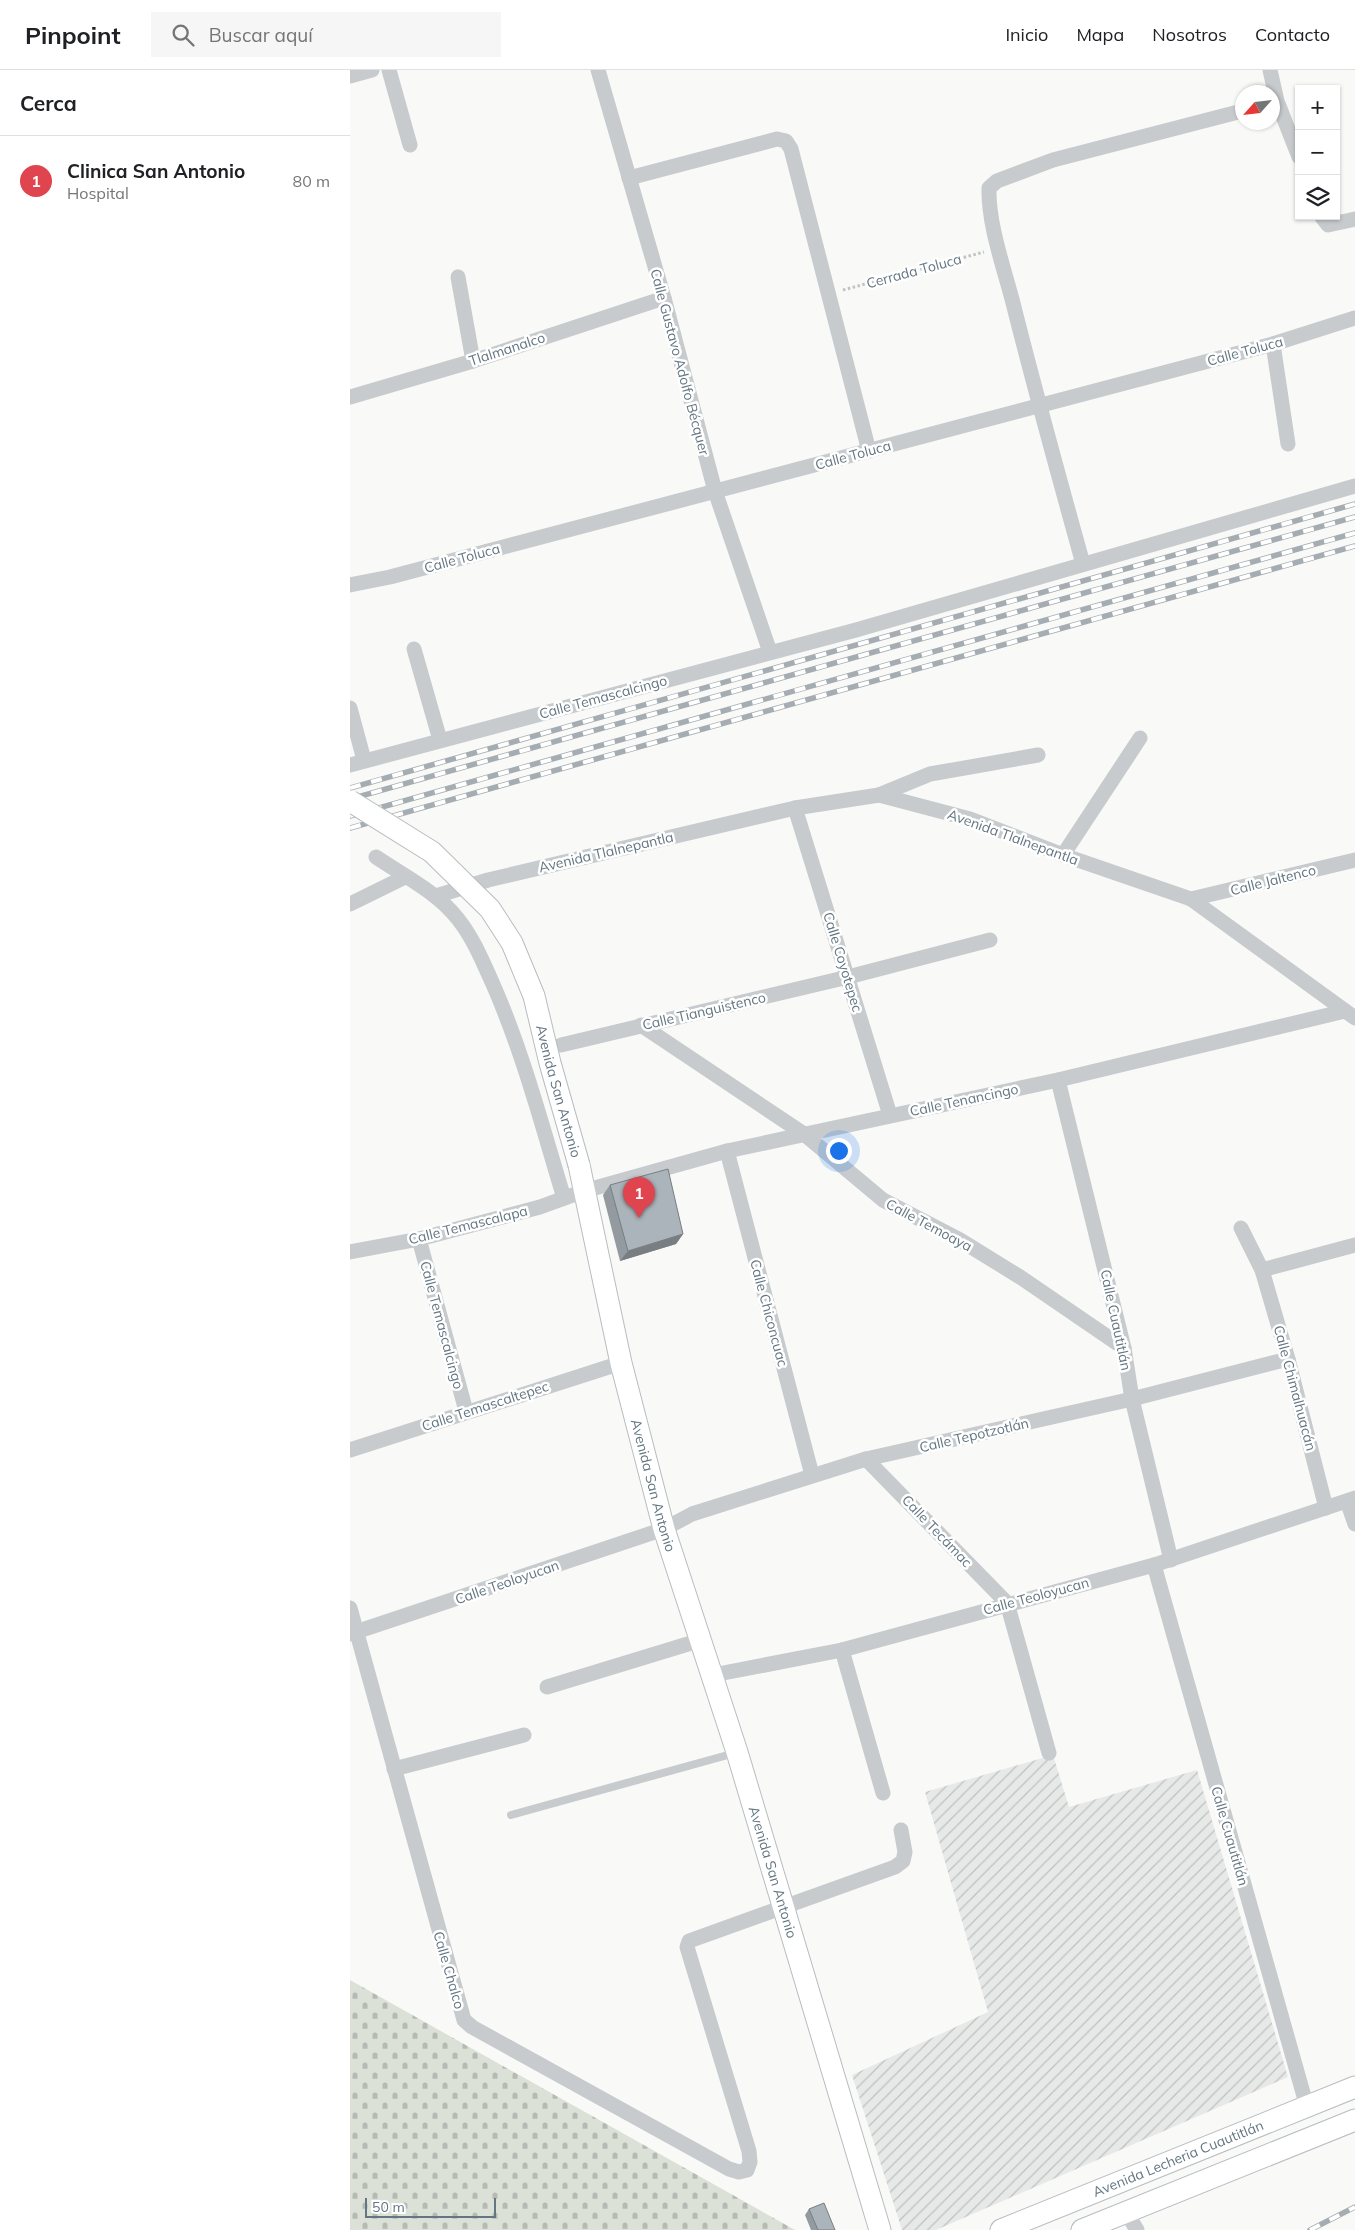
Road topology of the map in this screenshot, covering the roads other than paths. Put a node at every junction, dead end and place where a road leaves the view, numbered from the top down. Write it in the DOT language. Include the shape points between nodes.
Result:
graph roads {
  1 [pos="372,70"];
  2 [pos="389,70"];
  3 [pos="598,70"];
  4 [pos="1270,70"];
  5 [pos="350,76"];
  6 [pos="1272,85"];
  7 [pos="1235,113"];
  8 [pos="1280,114"];
  9 [pos="410,145"];
  10 [pos="1295,149"];
  11 [pos="629,178"];
  12 [pos="1355,219"];
  13 [pos="1324,220"];
  14 [pos="458,277"];
  15 [pos="664,298"];
  16 [pos="1355,318"];
  17 [pos="1273,344"];
  18 [pos="473,361"];
  19 [pos="351,393"];
  20 [pos="1038,406"];
  21 [pos="1288,444"];
  22 [pos="868,451"];
  23 [pos="1355,486"];
  24 [pos="715,491"];
  25 [pos="1083,564"];
  26 [pos="350,585"];
  27 [pos="414,649"];
  28 [pos="770,652"];
  29 [pos="350,708"];
  30 [pos="1140,738"];
  31 [pos="440,740"];
  32 [pos="1038,755"];
  33 [pos="357,763"];
  34 [pos="879,795"];
  35 [pos="350,801"];
  36 [pos="795,808"];
  37 [pos="1063,855"];
  38 [pos="376,858"];
  39 [pos="1355,860"];
  40 [pos="405,877"];
  41 [pos="436,896"];
  42 [pos="1191,899"];
  43 [pos="350,904"];
  44 [pos="990,940"];
  45 [pos="848,977"];
  46 [pos="1350,1014"];
  47 [pos="641,1025"];
  48 [pos="561,1045"];
  49 [pos="1058,1080"];
  50 [pos="890,1115"];
  51 [pos="804,1134"];
  52 [pos="727,1151"];
  53 [pos="584,1191"];
  54 [pos="564,1198"];
  55 [pos="1241,1228"];
  56 [pos="419,1239"];
  57 [pos="1355,1245"];
  58 [pos="350,1252"];
  59 [pos="1262,1270"];
  60 [pos="1124,1348"];
  61 [pos="1288,1359"];
  62 [pos="621,1363"];
  63 [pos="1132,1399"];
  64 [pos="466,1411"];
  65 [pos="350,1450"];
  66 [pos="866,1459"];
  67 [pos="812,1475"];
  68 [pos="1351,1499"];
  69 [pos="1326,1508"];
  70 [pos="1355,1524"];
  71 [pos="664,1529"];
  72 [pos="1171,1560"];
  73 [pos="1154,1565"];
  74 [pos="1007,1603"];
  75 [pos="350,1608"];
  76 [pos="353,1633"];
  77 [pos="701,1640"];
  78 [pos="842,1650"];
  79 [pos="713,1675"];
  80 [pos="547,1687"];
  81 [pos="524,1735"];
  82 [pos="737,1752"];
  83 [pos="1048,1754"];
  84 [pos="394,1770"];
  85 [pos="883,1793"];
  86 [pos="511,1815"];
  87 [pos="902,1830"];
  88 [pos="782,1906"];
  89 [pos="1355,2087"];
  90 [pos="1307,2107"];
  91 [pos="1355,2120"];
  92 [pos="1126,2212"];
  93 [pos="880,2230"];
  94 [pos="1002,2230"];
  95 [pos="1082,2230"];
  96 [pos="1137,2230"];
  1 -- 5 [label="street"];
  2 -- 9 [label="street"];
  3 -- 11 [label="street, Calle Gustavo Adolfo Bécquer"];
  4 -- 6 [label="street"];
  7 -- 20 [label="street" via="1053,160 997,181 990,188 989,199 999,248"];
  8 -- 10 [label="street"];
  11 -- 15 [label="street, Calle Gustavo Adolfo Bécquer"];
  11 -- 22 [label="street" via="777,139 786,140 791,149"];
  12 -- 13 [label="street" via="1328,224"];
  14 -- 18 [label="street"];
  15 -- 18 [label="street, Tlalmanalco"];
  15 -- 24 [label="street, Calle Gustavo Adolfo Bécquer"];
  16 -- 17 [label="street, Calle Toluca"];
  17 -- 20 [label="street, Calle Toluca"];
  17 -- 21 [label="street"];
  18 -- 19 [label="street, Tlalmanalco"];
  20 -- 22 [label="street, Calle Toluca"];
  20 -- 25 [label="street"];
  22 -- 24 [label="street, Calle Toluca"];
  23 -- 25 [label="street, Calle Temascalcingo"];
  24 -- 26 [label="street, Calle Toluca"];
  24 -- 28 [label="street, Calle Gustavo Adolfo Bécquer"];
  25 -- 28 [label="street, Calle Temascalcingo"];
  27 -- 31 [label="street"];
  28 -- 31 [label="street, Calle Temascalcingo"];
  29 -- 33 [label="street"];
  30 -- 37 [label="street"];
  31 -- 33 [label="street, Calle Temascalcingo"];
  32 -- 34 [label="street" via="930,774"];
  34 -- 36 [label="street, Avenida Tlalnepantla"];
  34 -- 37 [label="street, Avenida Tlalnepantla" via="970,819"];
  35 -- 53 [label="main road, Avenida San Antonio, bridge" via="432,852 490,909 512,943 534,996"];
  36 -- 41 [label="street, Avenida Tlalnepantla" via="488,880"];
  36 -- 45 [label="street, Calle Coyotepec"];
  37 -- 42 [label="street, Avenida Tlalnepantla"];
  38 -- 40 [label="street, Avenida San Antonio"];
  39 -- 42 [label="street, Calle Jaltenco"];
  40 -- 41 [label="street, Avenida San Antonio"];
  40 -- 43 [label="street"];
  41 -- 54 [label="street, Avenida San Antonio" via="475,944 503,1008"];
  42 -- 46 [label="street, Avenida Tlalnepantla"];
  44 -- 45 [label="street, Calle Tianguistenco"];
  45 -- 47 [label="street, Calle Tianguistenco"];
  45 -- 50 [label="street, Calle Coyotepec"];
  46 -- 49 [label="street, Calle Tenancingo"];
  47 -- 48 [label="street, Calle Tianguistenco"];
  47 -- 51 [label="street, Calle Temoaya"];
  49 -- 50 [label="street, Calle Tenancingo"];
  49 -- 60 [label="street, Calle Cuautitlán"];
  50 -- 51 [label="street, Calle Tenancingo"];
  51 -- 52 [label="street, Calle Tenancingo"];
  51 -- 60 [label="street, Calle Temoaya" via="883,1200 1020,1276"];
  52 -- 53 [label="street, Calle Tenancingo"];
  52 -- 67 [label="street, Calle Chiconcuac"];
  53 -- 54 [label="street, Calle Temascalapa"];
  53 -- 62 [label="main road, Avenida San Antonio"];
  54 -- 56 [label="street, Calle Temascalapa"];
  55 -- 59 [label="street, Calle Chimalhuacán"];
  56 -- 58 [label="street, Calle Temascalapa"];
  56 -- 64 [label="street, Calle Temascalcingo"];
  57 -- 59 [label="street"];
  59 -- 61 [label="street, Calle Chimalhuacán"];
  60 -- 63 [label="street, Calle Cuautitlán"];
  61 -- 63 [label="street, Calle Tepotzotlán"];
  61 -- 69 [label="street, Calle Chimalhuacán"];
  62 -- 64 [label="street, Calle Temascaltepec"];
  62 -- 71 [label="main road, Avenida San Antonio"];
  63 -- 66 [label="street, Calle Tepotzotlán"];
  63 -- 72 [label="street, Calle Cuautitlán"];
  64 -- 65 [label="street, Calle Temascaltepec"];
  66 -- 67 [label="street, Calle Tepotzotlán"];
  66 -- 74 [label="street, Calle Tecámac"];
  67 -- 71 [label="street, Calle Tepotzotlán" via="692,1514"];
  68 -- 69 [label="street, Calle Teoloyucan"];
  68 -- 70 [label="street"];
  69 -- 72 [label="street, Calle Teoloyucan"];
  71 -- 76 [label="street, Calle Teoloyucan"];
  71 -- 77 [label="main road, Avenida San Antonio"];
  72 -- 73 [label="street, Calle Teoloyucan"];
  73 -- 74 [label="street, Calle Teoloyucan"];
  73 -- 90 [label="street, Calle Cuautitlán"];
  74 -- 78 [label="street, Calle Teoloyucan"];
  74 -- 83 [label="street"];
  75 -- 76 [label="street, Calle Chalco"];
  76 -- 84 [label="street, Calle Chalco"];
  77 -- 79 [label="main road, Avenida San Antonio"];
  77 -- 80 [label="street"];
  78 -- 79 [label="street, Calle Teoloyucan"];
  78 -- 85 [label="street"];
  79 -- 82 [label="main road, Avenida San Antonio"];
  81 -- 84 [label="street"];
  82 -- 86 [label="lane"];
  82 -- 88 [label="main road, Avenida San Antonio"];
  84 -- 88 [label="street, Calle Chalco" via="464,2020 739,2172 747,2170 749,2151 687,1947 689,1941 697,1937"];
  87 -- 88 [label="street" via="905,1852 903,1861 895,1867"];
  88 -- 93 [label="main road, Avenida San Antonio"];
  89 -- 90 [label="main road, Avenida Lecheria Cuautitlán"];
  90 -- 94 [label="main road, Avenida Lecheria Cuautitlán"];
  91 -- 92 [label="main road"];
  92 -- 95 [label="main road"];
  92 -- 96 [label="street"];
}
